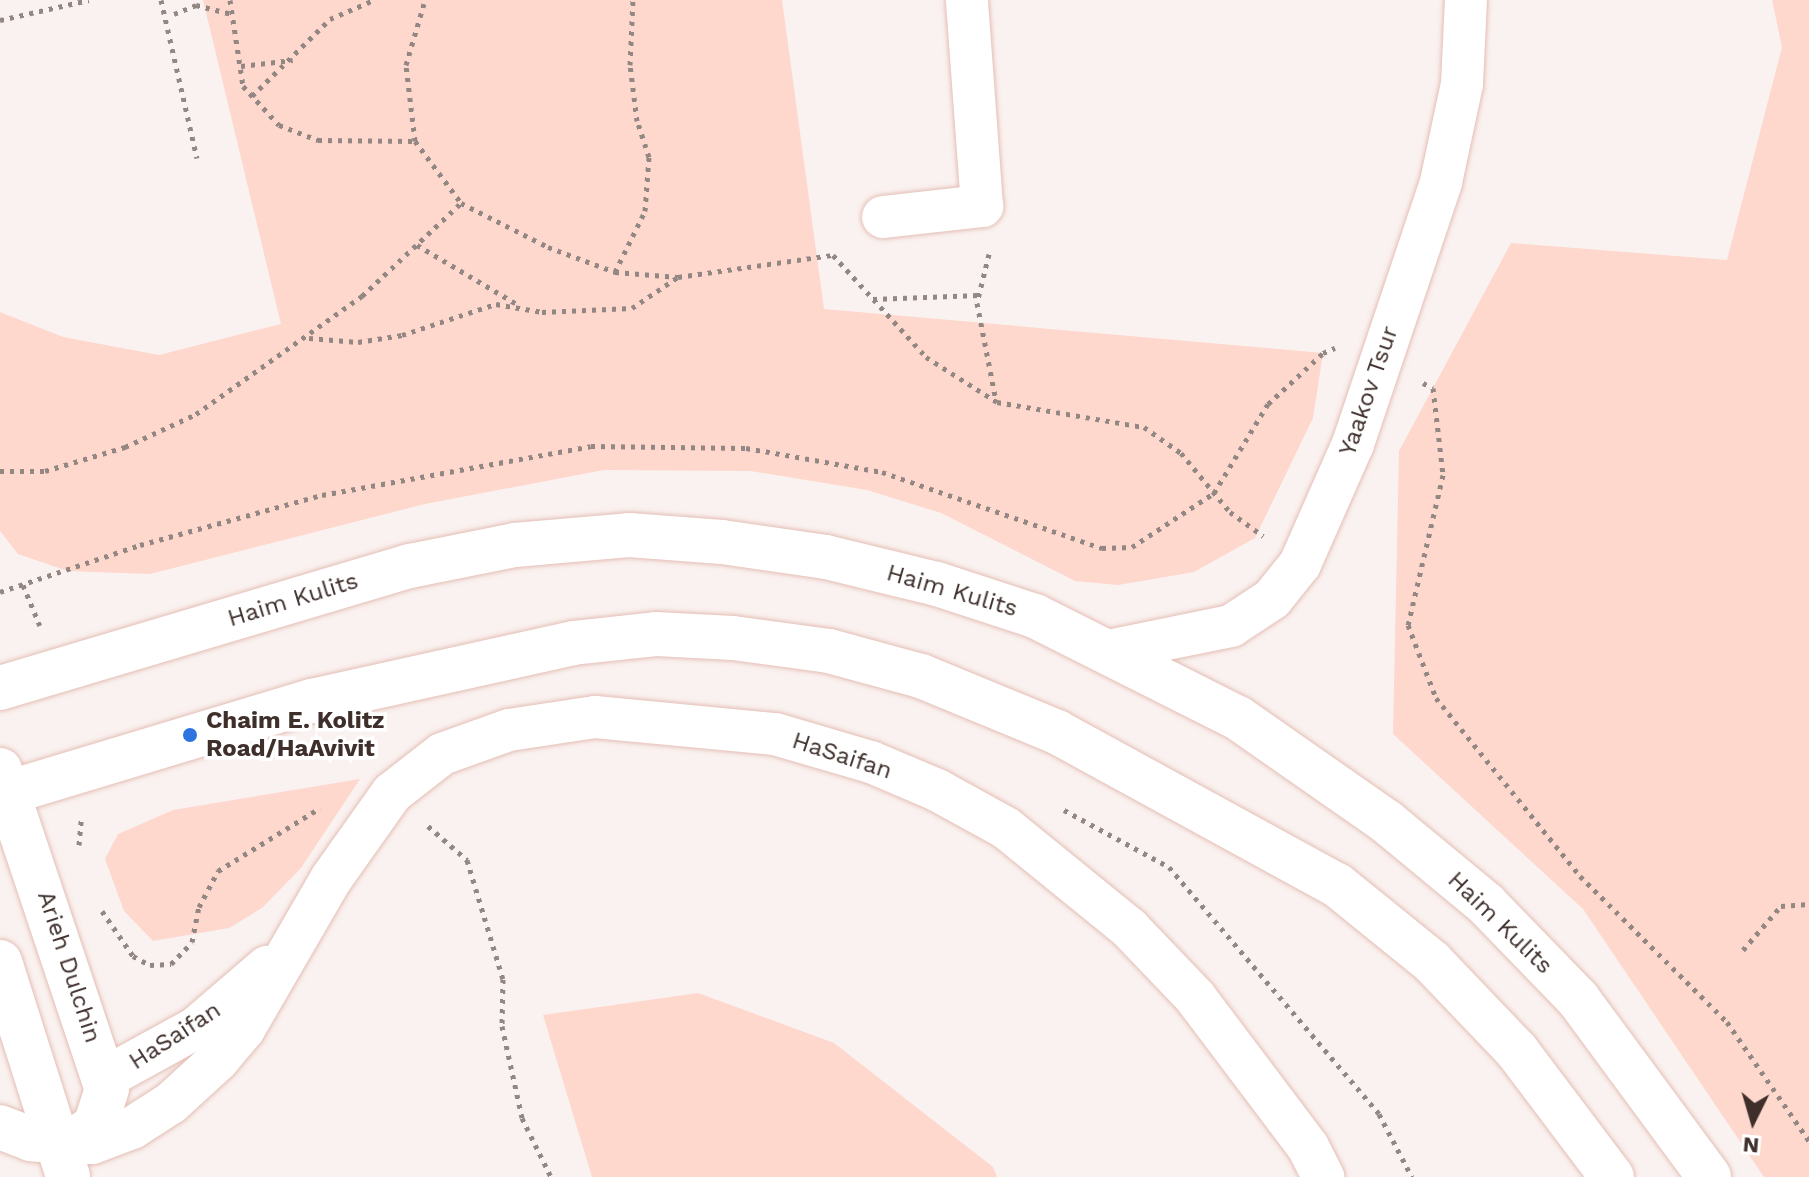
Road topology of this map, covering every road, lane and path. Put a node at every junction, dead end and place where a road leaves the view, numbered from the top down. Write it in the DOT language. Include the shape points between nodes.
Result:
graph roads {
  1 [pos="89,0"];
  2 [pos="161,0"];
  3 [pos="230,0"];
  4 [pos="374,0"];
  5 [pos="425,0"];
  6 [pos="633,0"];
  7 [pos="967,0"];
  8 [pos="1466,0"];
  9 [pos="174,14"];
  10 [pos="232,14"];
  11 [pos="0,20"];
  12 [pos="294,60"];
  13 [pos="241,66"];
  14 [pos="252,96"];
  15 [pos="415,141"];
  16 [pos="197,158"];
  17 [pos="461,203"];
  18 [pos="982,206"];
  19 [pos="883,217"];
  20 [pos="417,245"];
  21 [pos="615,272"];
  22 [pos="678,277"];
  23 [pos="980,295"];
  24 [pos="872,299"];
  25 [pos="524,309"];
  26 [pos="308,338"];
  27 [pos="997,402"];
  28 [pos="0,471"];
  29 [pos="1300,564"];
  30 [pos="0,592"];
  31 [pos="1108,651"];
  32 [pos="59,671"];
  33 [pos="0,688"];
  34 [pos="94,766"];
  35 [pos="3,786"];
  36 [pos="392,793"];
  37 [pos="329,802"];
  38 [pos="1060,808"];
  39 [pos="83,859"];
  40 [pos="1809,904"];
  41 [pos="100,907"];
  42 [pos="290,944"];
  43 [pos="1743,950"];
  44 [pos="0,962"];
  45 [pos="0,1073"];
  46 [pos="105,1078"];
  47 [pos="41,1089"];
  48 [pos="0,1127"];
  49 [pos="64,1161"];
  50 [pos="551,1177"];
  51 [pos="1323,1177"];
  52 [pos="1412,1177"];
  53 [pos="1612,1177"];
  54 [pos="1709,1177"];
  1 -- 11 [label="path"];
  2 -- 16 [label="path"];
  3 -- 10 [label="path"];
  4 -- 12 [label="path" via="330,19"];
  5 -- 15 [label="path" via="406,65"];
  6 -- 21 [label="path" via="630,65 637,121 649,157 645,211"];
  7 -- 18 [label="street"];
  8 -- 29 [label="street, Yaakov Tsur" via="1462,84 1441,182 1353,444"];
  9 -- 10 [label="path" via="196,5"];
  10 -- 13 [label="path"];
  12 -- 13 [label="path"];
  12 -- 14 [label="path"];
  13 -- 14 [label="path" via="243,86"];
  14 -- 15 [label="path" via="279,125 318,140"];
  15 -- 17 [label="path"];
  17 -- 20 [label="path"];
  17 -- 21 [label="path" via="548,247"];
  18 -- 19 [label="street"];
  18 -- 23 [label="path" via="990,249"];
  20 -- 25 [label="path"];
  20 -- 26 [label="path"];
  21 -- 22 [label="path"];
  22 -- 24 [label="path" via="833,255"];
  22 -- 25 [label="path" via="632,308"];
  23 -- 24 [label="path"];
  23 -- 27 [label="path"];
  24 -- 27 [label="path" via="926,357"];
  25 -- 26 [label="path" via="496,304 402,335 358,342"];
  26 -- 28 [label="path" via="196,414 125,447 45,471"];
  27 -- 29 [label="path" via="1144,427 1181,453 1230,512"];
  29 -- 31 [label="street, Yaakov Tsur" via="1272,599 1231,626"];
  30 -- 32 [label="path" via="23,585"];
  31 -- 32 [label="main road, Haim Kulits" via="1035,616 826,557 629,535 515,545 410,566"];
  31 -- 54 [label="main road, Haim Kulits" via="1238,718 1387,822 1486,904 1578,999"];
  32 -- 33 [label="main road, Haim Kulits"];
  34 -- 35 [label="main road"];
  34 -- 39 [label="path" via="103,791 84,808 79,828"];
  34 -- 53 [label="main road" via="312,701 573,643 656,634 829,651 921,676 1057,732 1337,885 1432,962 1506,1040"];
  35 -- 46 [label="main road, Arieh Dulchin"];
  36 -- 42 [label="street, HaSaifan"];
  36 -- 50 [label="path" via="467,860 503,979 502,1026 522,1118"];
  36 -- 51 [label="street, HaSaifan" via="455,749 509,730 595,717 775,734 871,762 1006,828 1129,928 1195,997 1254,1072"];
  37 -- 41 [label="path" via="218,871 199,907 192,942 171,964 150,965 133,956"];
  38 -- 52 [label="path" via="1169,867 1379,1114"];
  40 -- 43 [label="path" via="1781,906"];
  42 -- 46 [label="street, HaSaifan" via="196,1028"];
  42 -- 49 [label="street, HaSaifan" via="244,1029 193,1084 132,1128"];
  44 -- 47 [label="main road"];
  45 -- 47 [label="main road"];
  46 -- 47 [label="main road, HaSaifan" via="71,1088"];
  46 -- 49 [label="main road, Arieh Dulchin" via="106,1100 95,1126"];
  47 -- 49 [label="main road"];
  48 -- 49 [label="main road"];
}
